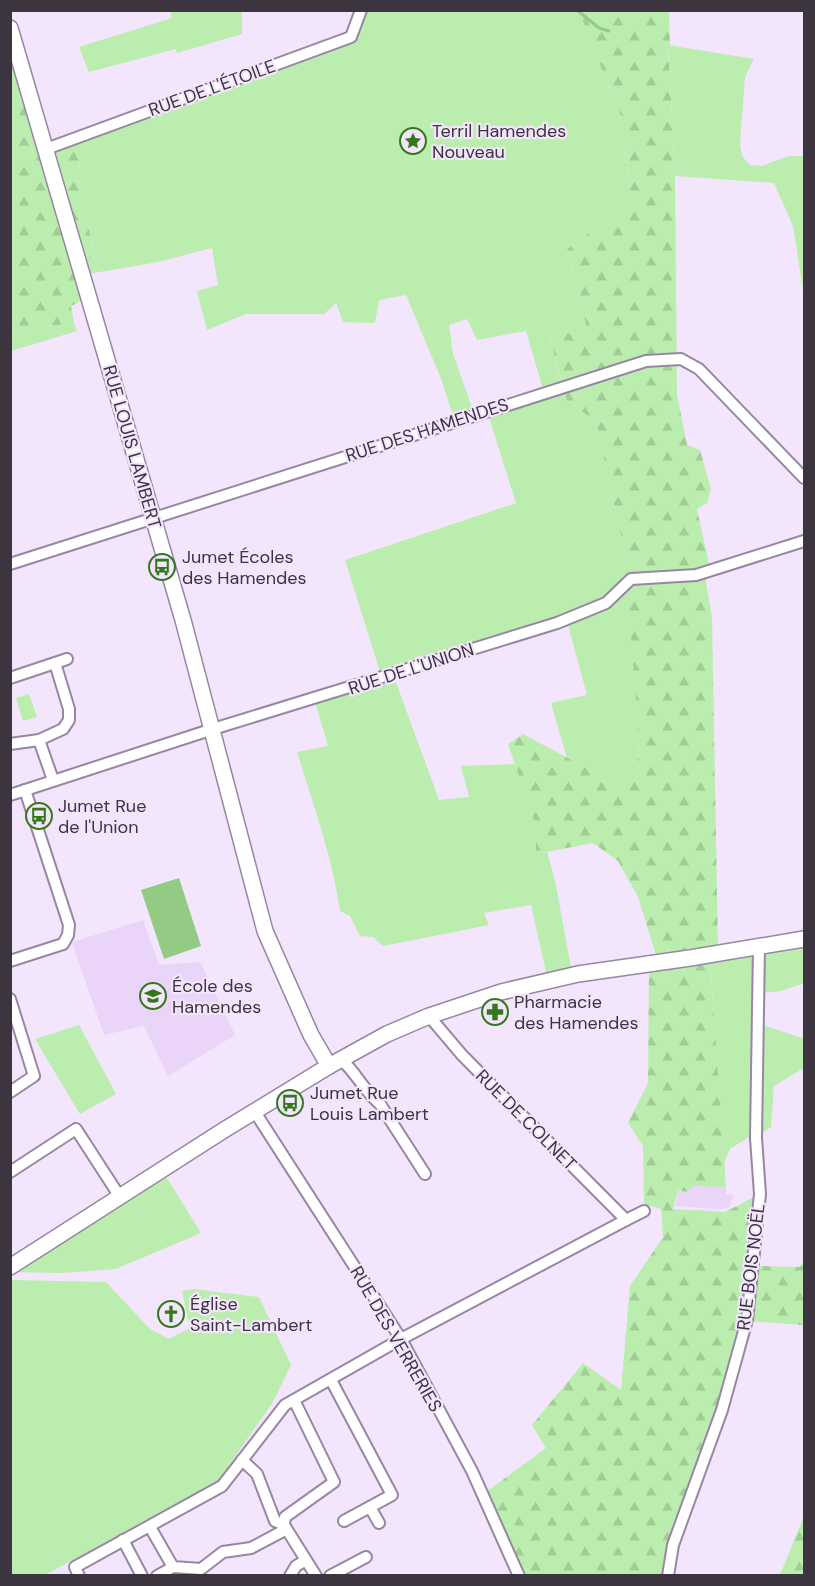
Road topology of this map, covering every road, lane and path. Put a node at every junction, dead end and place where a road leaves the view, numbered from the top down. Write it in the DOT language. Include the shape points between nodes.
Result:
graph roads {
  1 [pos="361,10"];
  2 [pos="10,28"];
  3 [pos="46,148"];
  4 [pos="804,478"];
  5 [pos="152,518"];
  6 [pos="804,541"];
  7 [pos="10,564"];
  8 [pos="67,659"];
  9 [pos="55,663"];
  10 [pos="10,678"];
  11 [pos="213,729"];
  12 [pos="39,740"];
  13 [pos="10,744"];
  14 [pos="53,780"];
  15 [pos="25,790"];
  16 [pos="10,795"];
  17 [pos="804,939"];
  18 [pos="759,946"];
  19 [pos="10,961"];
  20 [pos="10,999"];
  21 [pos="429,1016"];
  22 [pos="14,1024"];
  23 [pos="336,1063"];
  24 [pos="10,1092"];
  25 [pos="255,1112"];
  26 [pos="10,1172"];
  27 [pos="425,1174"];
  28 [pos="120,1197"];
  29 [pos="644,1211"];
  30 [pos="626,1220"];
  31 [pos="10,1267"];
  32 [pos="401,1339"];
  33 [pos="331,1380"];
  34 [pos="294,1400"];
  35 [pos="242,1460"];
  36 [pos="370,1507"];
  37 [pos="344,1521"];
  38 [pos="379,1523"];
  39 [pos="284,1526"];
  40 [pos="150,1527"];
  41 [pos="123,1540"];
  42 [pos="366,1557"];
  43 [pos="306,1560"];
  44 [pos="173,1567"];
  45 [pos="77,1571"];
  46 [pos="203,1572"];
  47 [pos="142,1575"];
  48 [pos="156,1575"];
  49 [pos="290,1575"];
  50 [pos="315,1575"];
  51 [pos="330,1575"];
  52 [pos="519,1575"];
  53 [pos="668,1575"];
  1 -- 3 [label="street, RUE DE L'ÉTOILE" via="351,37"];
  2 -- 3 [label="street, RUE LOUIS LAMBERT"];
  3 -- 5 [label="street, RUE LOUIS LAMBERT"];
  4 -- 5 [label="street, RUE DES HAMENDES" via="699,369 681,359 646,361"];
  5 -- 7 [label="street, RUE DES HAMENDES"];
  5 -- 11 [label="street, RUE LOUIS LAMBERT"];
  6 -- 11 [label="street, RUE DE L'UNION" via="696,575 635,578 600,607 556,623"];
  8 -- 9 [label="street"];
  9 -- 10 [label="street"];
  9 -- 12 [label="street" via="69,720 63,729"];
  11 -- 14 [label="street, RUE DE L'UNION"];
  11 -- 23 [label="street, RUE LOUIS LAMBERT" via="265,931 311,1035"];
  12 -- 13 [label="street"];
  12 -- 14 [label="street"];
  14 -- 15 [label="street, RUE DE L'UNION"];
  15 -- 16 [label="street, RUE DE L'UNION"];
  15 -- 19 [label="street" via="69,925 63,944"];
  17 -- 18 [label="street"];
  18 -- 21 [label="street" via="578,974 501,992"];
  18 -- 53 [label="street, RUE BOIS NOËL" via="756,1138 760,1194 747,1320 722,1410 673,1545"];
  20 -- 22 [label="street"];
  21 -- 23 [label="street"];
  21 -- 30 [label="street, RUE DE COLNET" via="462,1055"];
  22 -- 24 [label="street" via="34,1076"];
  23 -- 25 [label="street"];
  23 -- 27 [label="street" via="352,1070 380,1104"];
  25 -- 28 [label="street"];
  25 -- 32 [label="street, RUE DES VERRERIES"];
  26 -- 28 [label="street" via="76,1129"];
  28 -- 31 [label="street"];
  29 -- 30 [label="street"];
  30 -- 32 [label="street"];
  32 -- 33 [label="street"];
  32 -- 52 [label="street, RUE DES VERRERIES" via="472,1471"];
  33 -- 34 [label="street"];
  33 -- 36 [label="street" via="392,1495"];
  34 -- 35 [label="street" via="285,1405"];
  34 -- 39 [label="street" via="334,1482 285,1517"];
  35 -- 39 [label="street" via="256,1474 275,1521"];
  35 -- 40 [label="street" via="222,1486"];
  36 -- 37 [label="street"];
  36 -- 38 [label="street"];
  39 -- 43 [label="street"];
  39 -- 46 [label="street" via="283,1531 251,1548 223,1552"];
  40 -- 41 [label="street"];
  40 -- 44 [label="street"];
  41 -- 45 [label="street"];
  41 -- 47 [label="street"];
  42 -- 51 [label="street"];
  43 -- 49 [label="street"];
  43 -- 50 [label="street"];
  44 -- 46 [label="street"];
  44 -- 48 [label="street"];
}
